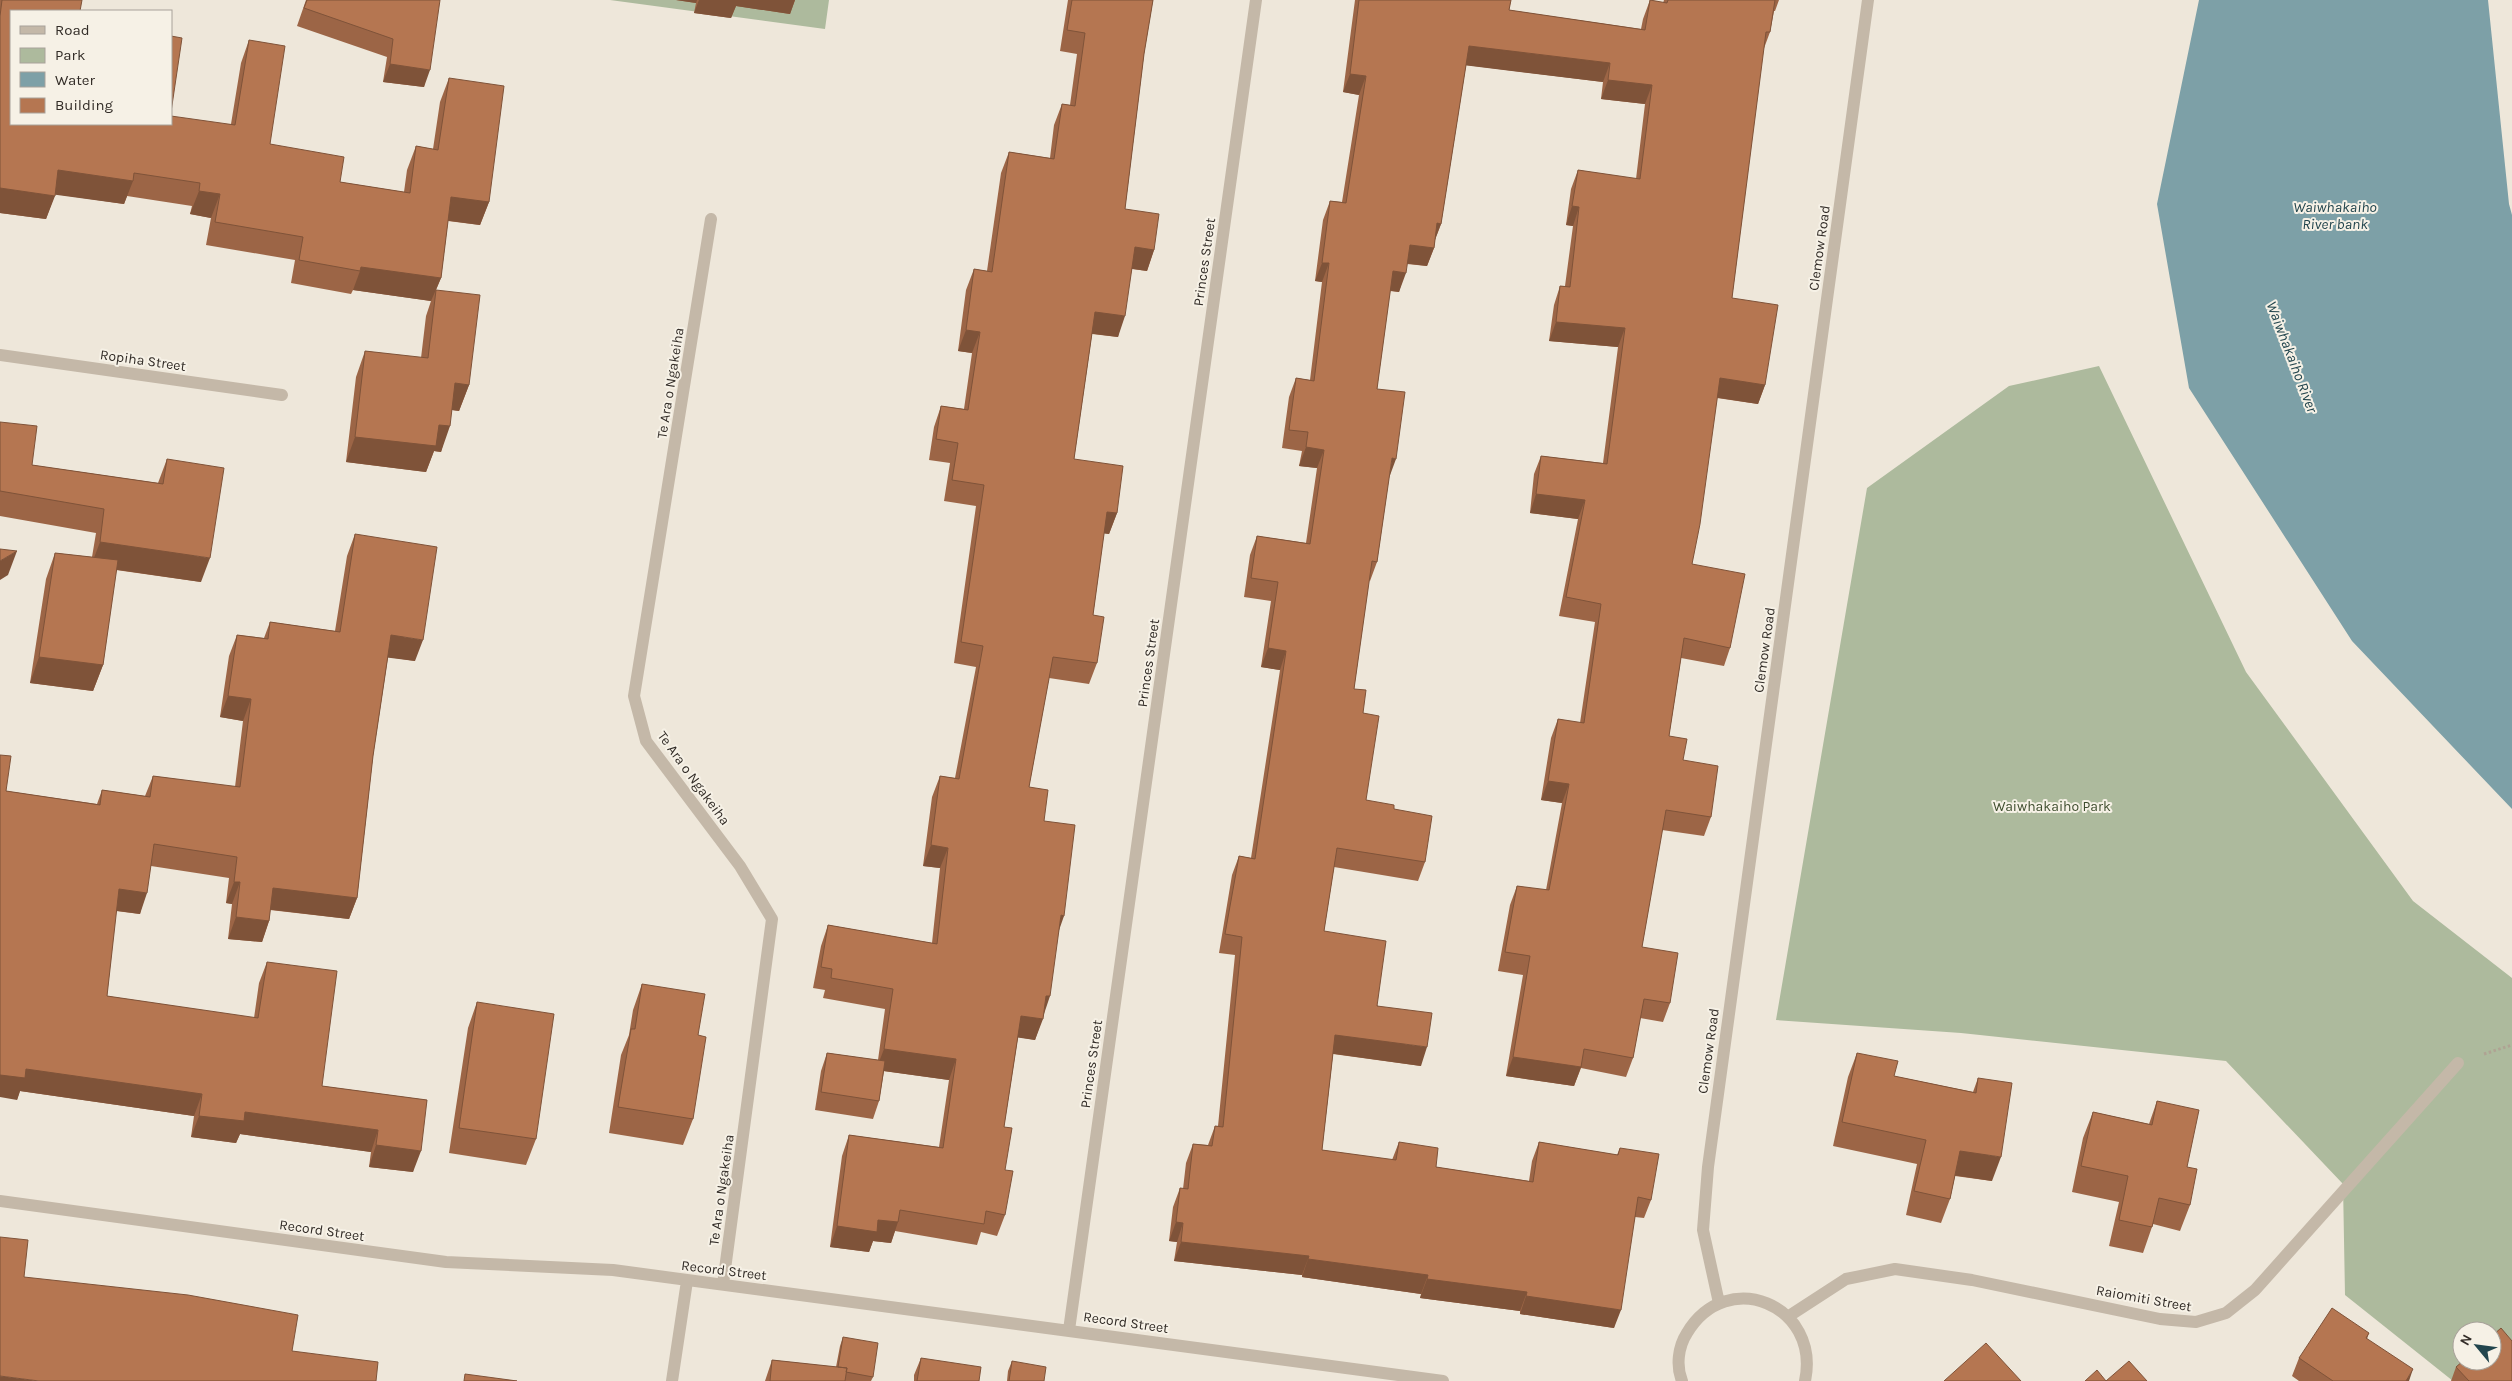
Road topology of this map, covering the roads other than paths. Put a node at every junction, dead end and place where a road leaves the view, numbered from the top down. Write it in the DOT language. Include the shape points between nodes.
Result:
graph roads {
  1 [pos="1256,0"];
  2 [pos="1868,0"];
  3 [pos="711,219"];
  4 [pos="0,355"];
  5 [pos="282,395"];
  6 [pos="2458,1062"];
  7 [pos="0,1201"];
  8 [pos="687,1281"];
  9 [pos="723,1284"];
  10 [pos="1719,1303"];
  11 [pos="1789,1316"];
  12 [pos="1070,1330"];
  13 [pos="1678,1379"];
  14 [pos="672,1381"];
  15 [pos="1443,1381"];
  16 [pos="1805,1381"];
  1 -- 12 [label="street, Princes Street"];
  2 -- 10 [label="street, Clemow Road" via="1708,1167 1703,1230"];
  3 -- 9 [label="street, Te Ara o Ngakeiha" via="634,696 646,741 740,866 772,919"];
  4 -- 5 [label="street, Ropiha Street"];
  6 -- 11 [label="street, Raiomiti Street" via="2255,1290 2226,1313 2196,1322 2160,1319 1972,1280 1895,1269 1846,1279"];
  7 -- 8 [label="street, Record Street" via="446,1262 613,1270"];
  8 -- 9 [label="street, Record Street"];
  8 -- 14 [label="street"];
  9 -- 12 [label="street, Record Street"];
  10 -- 11 [label="street" via="1739,1298 1758,1300"];
  10 -- 13 [label="street" via="1692,1324 1683,1339"];
  11 -- 16 [label="street" via="1806,1351"];
  12 -- 15 [label="street, Record Street"];
}
